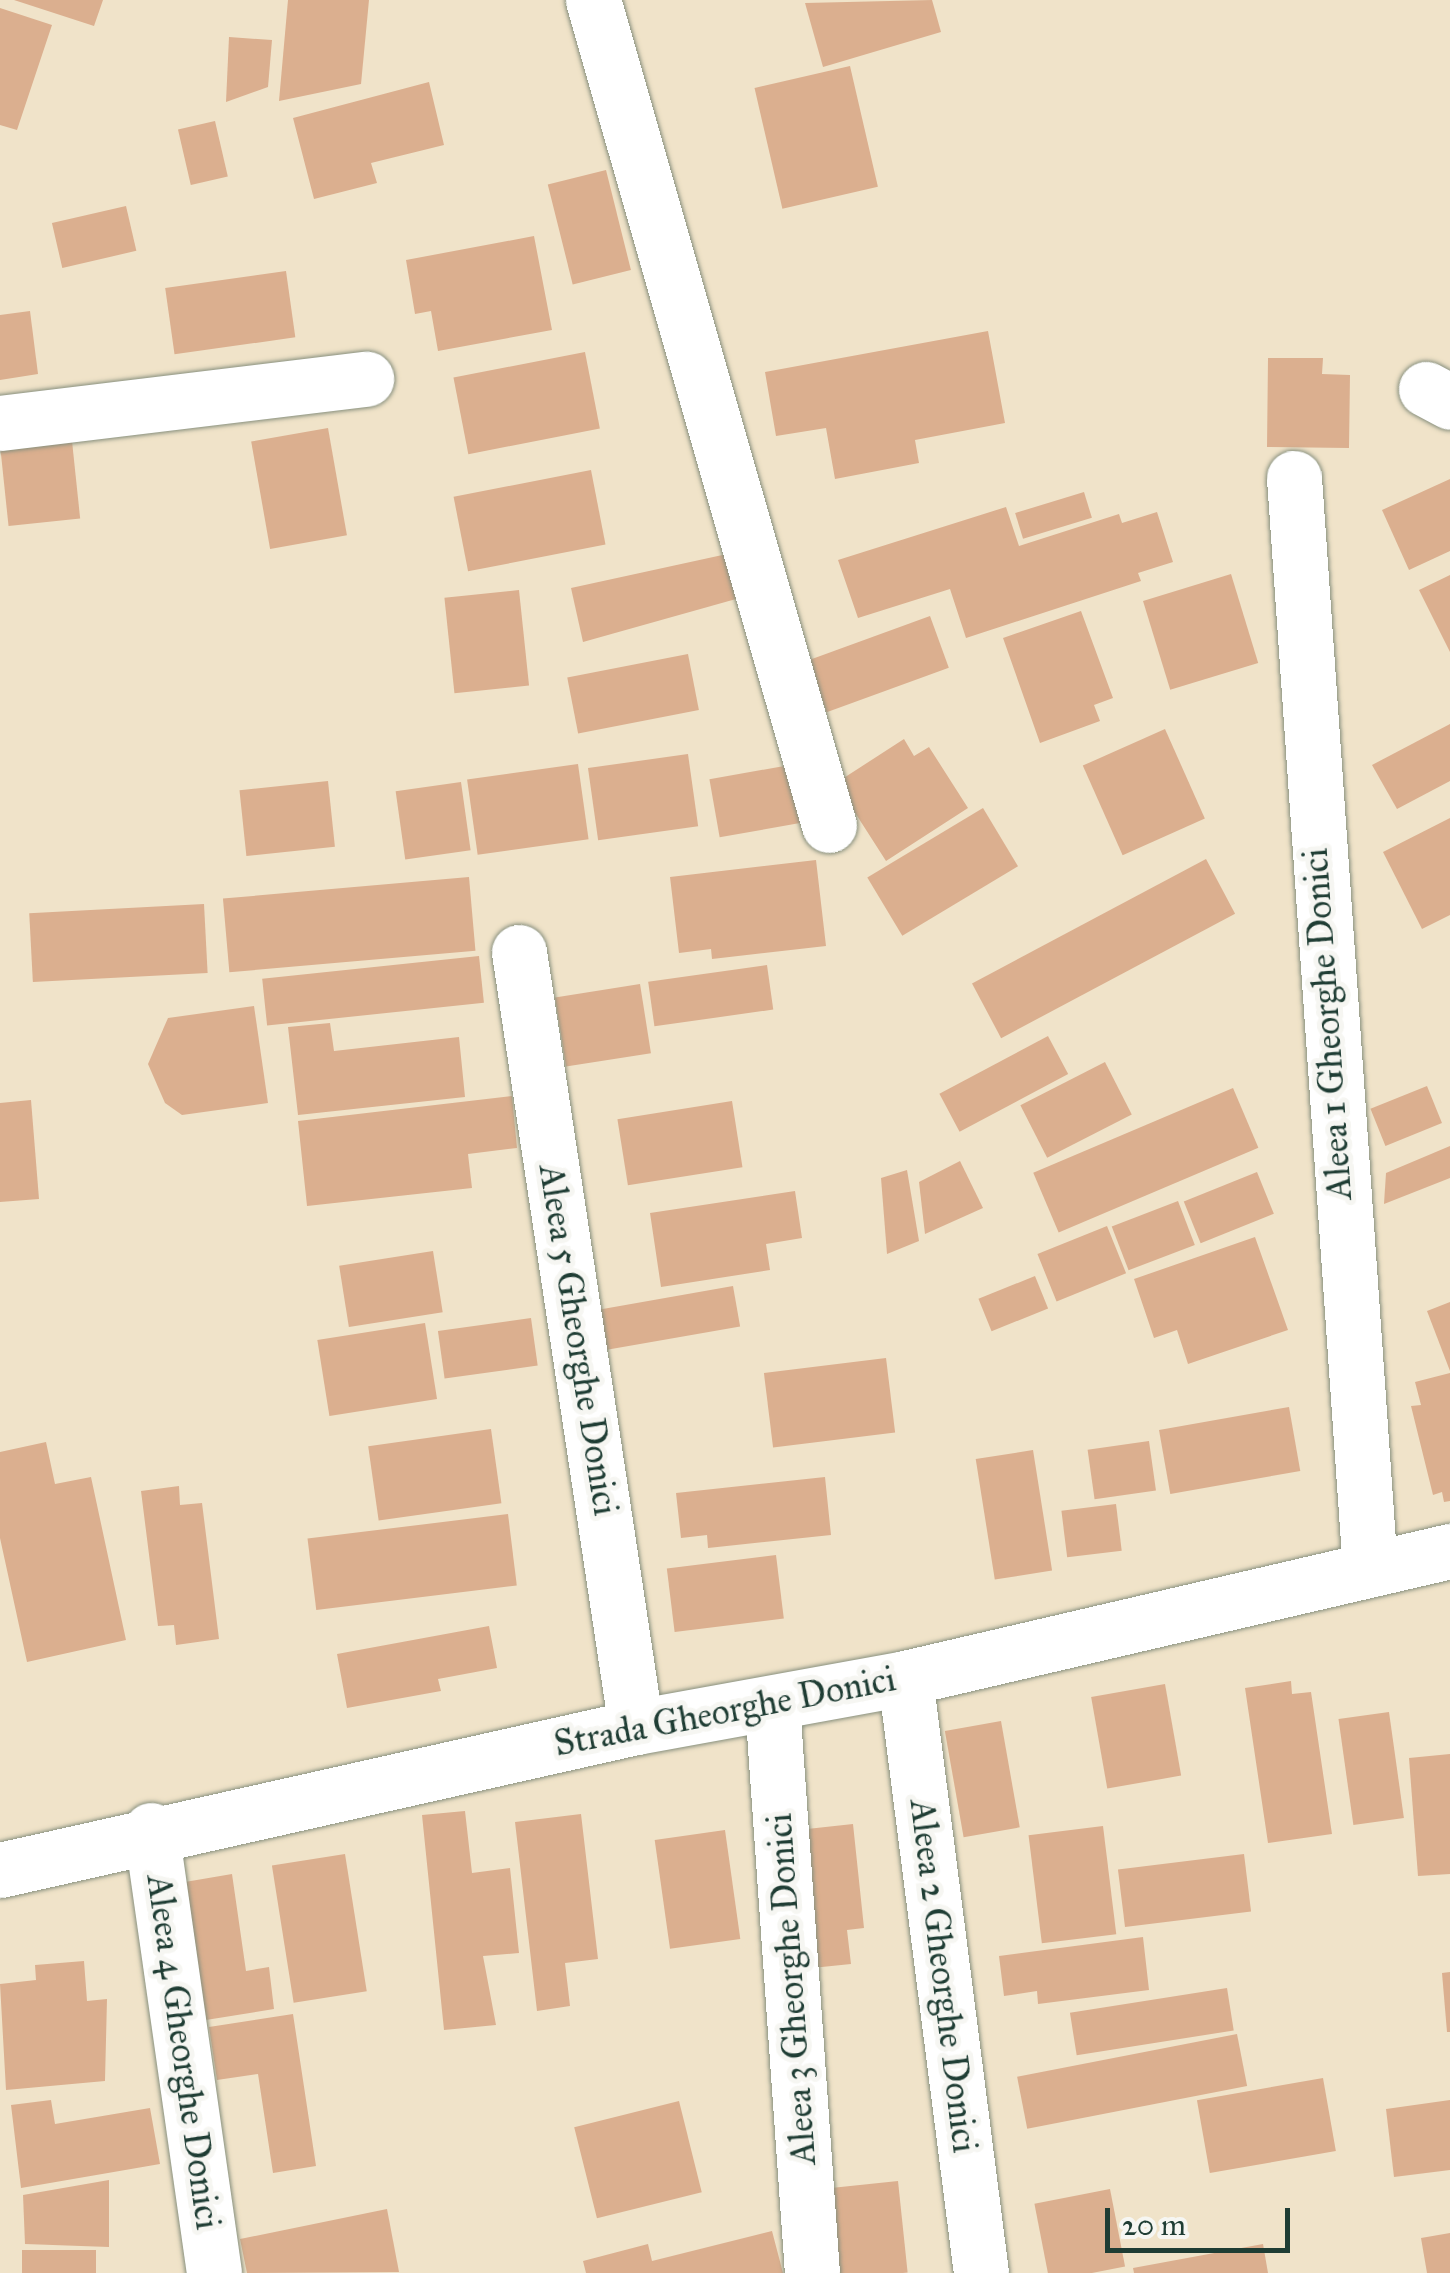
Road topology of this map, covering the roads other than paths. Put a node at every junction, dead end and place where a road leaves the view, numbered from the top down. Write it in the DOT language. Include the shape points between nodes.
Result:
graph roads {
  1 [pos="593,0"];
  2 [pos="366,379"];
  3 [pos="0,422"];
  4 [pos="1294,478"];
  5 [pos="829,825"];
  6 [pos="520,952"];
  7 [pos="1450,1551"];
  8 [pos="1370,1569"];
  9 [pos="905,1678"];
  10 [pos="772,1704"];
  11 [pos="636,1728"];
  12 [pos="151,1830"];
  13 [pos="0,1870"];
  14 [pos="214,2273"];
  15 [pos="812,2273"];
  16 [pos="981,2273"];
  1 -- 5 [label="street"];
  2 -- 3 [label="street"];
  4 -- 8 [label="street, Aleea 1 Gheorghe Donici"];
  6 -- 11 [label="street, Aleea 5 Gheorghe Donici"];
  7 -- 8 [label="street, Strada Gheorghe Donici"];
  8 -- 9 [label="street, Strada Gheorghe Donici"];
  9 -- 10 [label="street, Strada Gheorghe Donici"];
  9 -- 16 [label="street, Aleea 2 Gheorghe Donici"];
  10 -- 11 [label="street, Strada Gheorghe Donici"];
  10 -- 15 [label="street, Aleea 3 Gheorghe Donici"];
  11 -- 12 [label="street, Strada Gheorghe Donici"];
  12 -- 13 [label="street, Strada Gheorghe Donici"];
  12 -- 14 [label="street, Aleea 4 Gheorghe Donici"];
}
